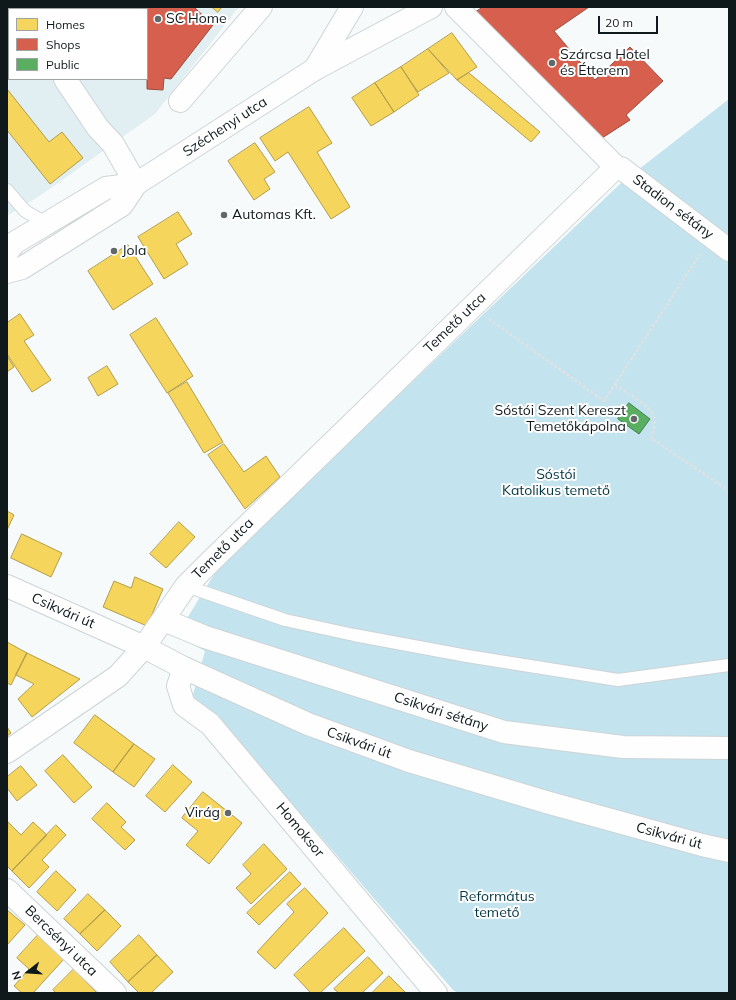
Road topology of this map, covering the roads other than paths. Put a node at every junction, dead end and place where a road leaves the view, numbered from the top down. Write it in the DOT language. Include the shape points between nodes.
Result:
graph roads {
  1 [pos="261,7"];
  2 [pos="352,7"];
  3 [pos="456,7"];
  4 [pos="422,9"];
  5 [pos="315,69"];
  6 [pos="66,80"];
  7 [pos="180,101"];
  8 [pos="616,167"];
  9 [pos="136,184"];
  10 [pos="7,190"];
  11 [pos="17,203"];
  12 [pos="46,223"];
  13 [pos="14,243"];
  14 [pos="729,250"];
  15 [pos="7,272"];
  16 [pos="7,586"];
  17 [pos="186,586"];
  18 [pos="164,620"];
  19 [pos="144,647"];
  20 [pos="729,665"];
  21 [pos="184,668"];
  22 [pos="729,748"];
  23 [pos="7,752"];
  24 [pos="729,851"];
  25 [pos="7,890"];
  26 [pos="115,993"];
  27 [pos="436,993"];
  1 -- 7 [label="street"];
  2 -- 5 [label="street, Széchenyi utca"];
  3 -- 8 [label="street"];
  4 -- 5 [label="street, Széchenyi utca"];
  5 -- 9 [label="street, Széchenyi utca"];
  6 -- 9 [label="street" via="98,128 107,149"];
  8 -- 14 [label="street, Stadion sétány" via="621,168"];
  8 -- 17 [label="street, Temető utca"];
  9 -- 12 [label="street, Széchenyi utca" via="106,188"];
  9 -- 15 [label="street, Széchenyi utca" via="122,204 22,268"];
  10 -- 11 [label="lane"];
  11 -- 12 [label="lane" via="25,212"];
  11 -- 13 [label="lane"];
  12 -- 13 [label="street, Széchenyi utca"];
  16 -- 19 [label="street, Csikvári út"];
  17 -- 18 [label="street, Temető utca"];
  17 -- 20 [label="lane" via="292,622 467,656 618,680"];
  18 -- 19 [label="street, Temető utca"];
  18 -- 22 [label="street, Csikvári sétány" via="205,636 504,732 623,747"];
  19 -- 21 [label="street, Csikvári út"];
  19 -- 23 [label="street, Temető utca" via="118,676"];
  21 -- 24 [label="street, Csikvári út" via="308,724 409,761 702,846"];
  21 -- 27 [label="street, Homoksor" via="178,686 184,705 215,729"];
  25 -- 26 [label="street, Bercsényi utca"];
}
